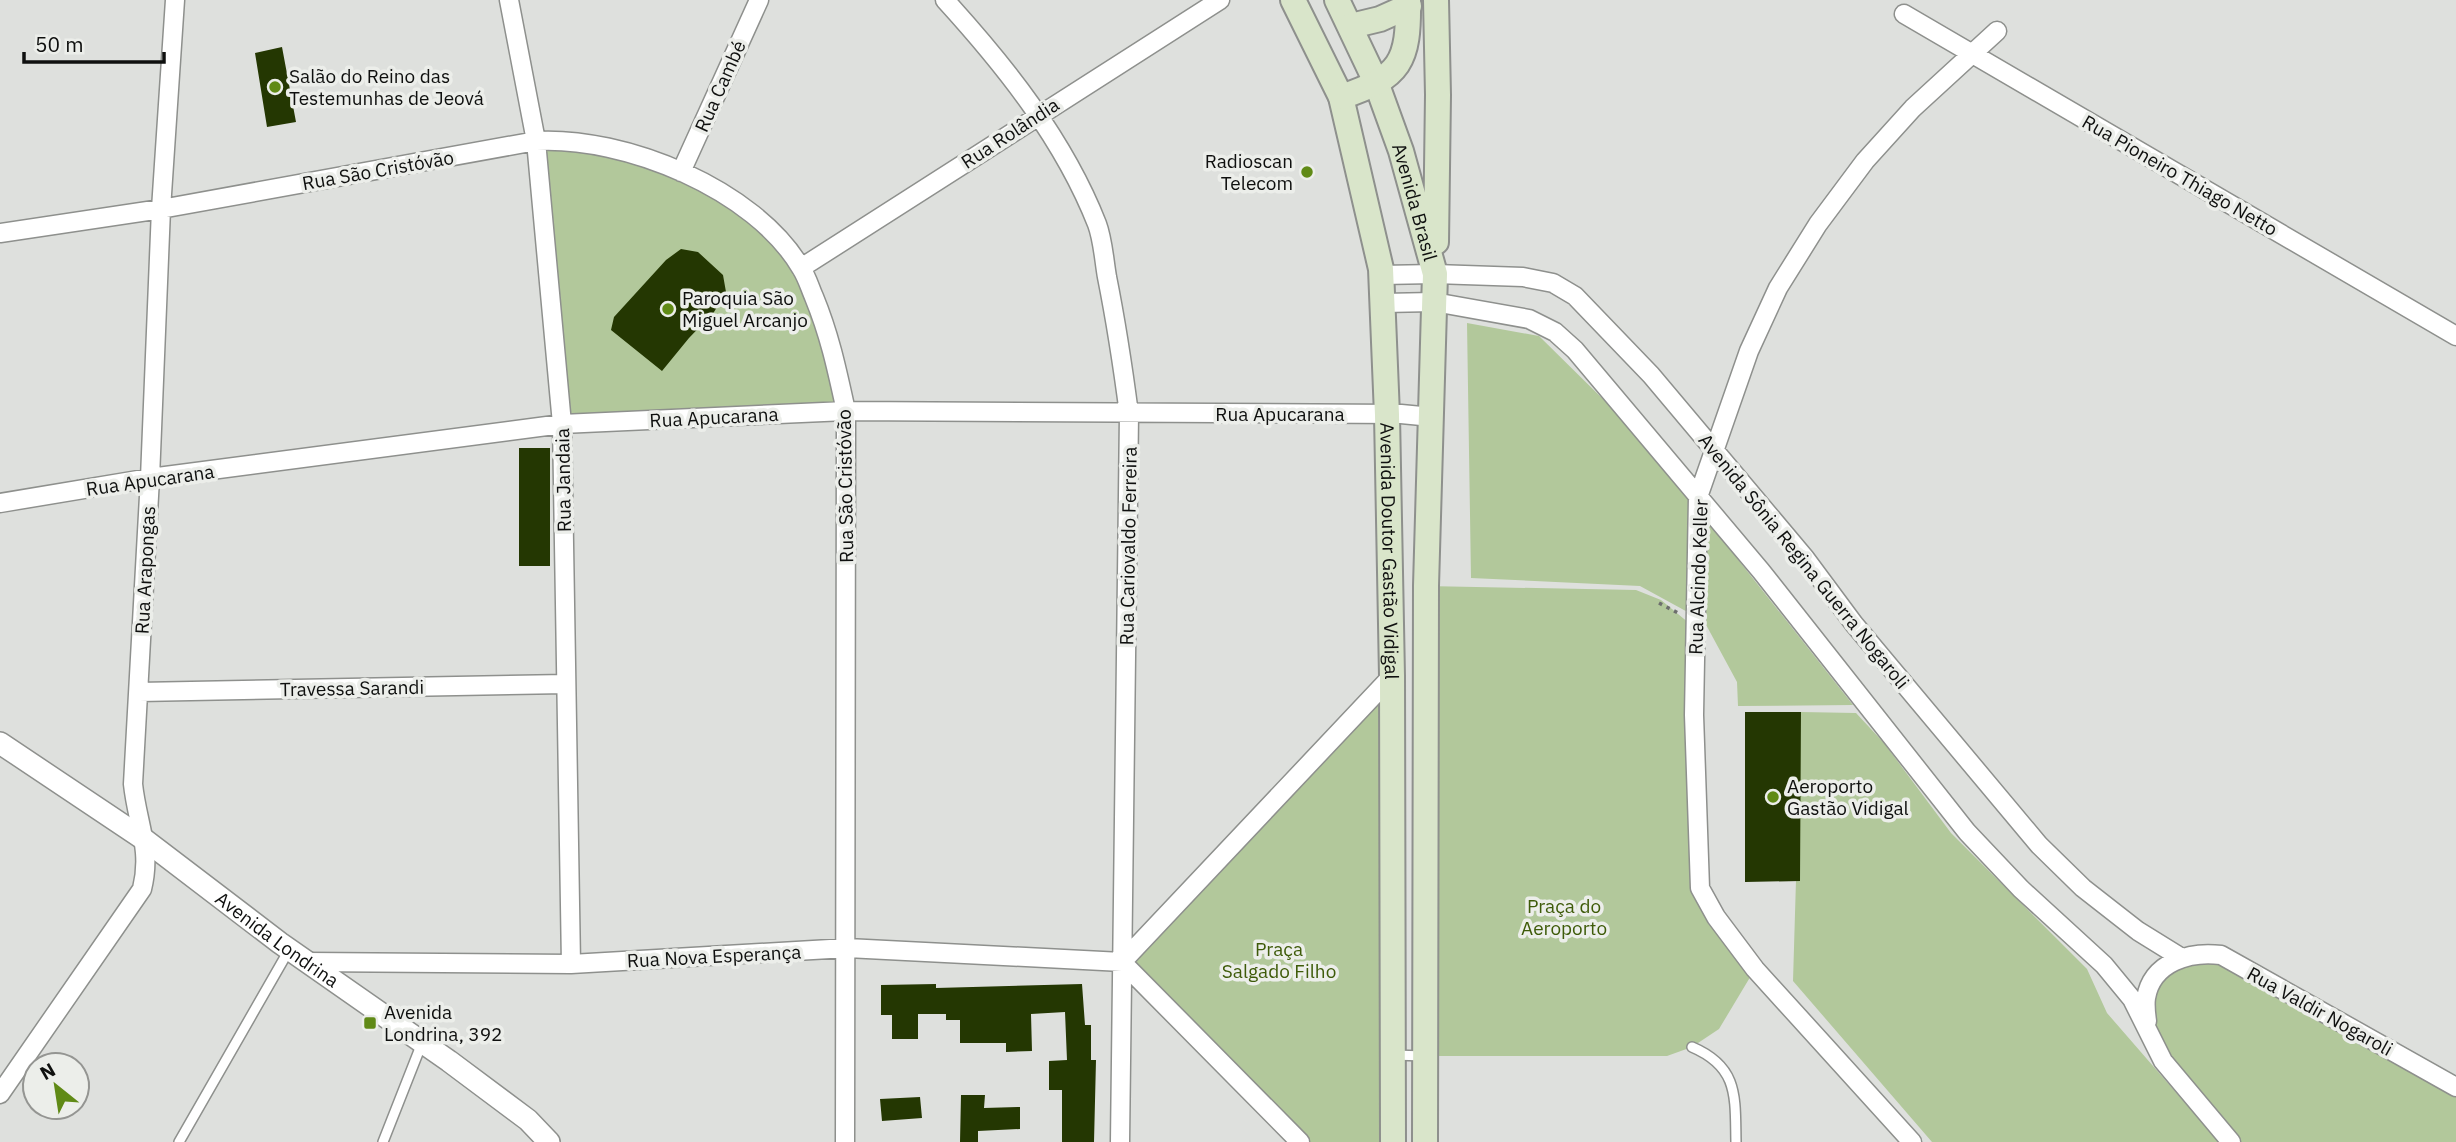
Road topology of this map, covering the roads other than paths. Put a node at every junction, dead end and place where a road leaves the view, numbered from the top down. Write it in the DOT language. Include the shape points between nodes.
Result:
graph roads {
  1 [pos="175,0"];
  2 [pos="509,0"];
  3 [pos="759,0"];
  4 [pos="946,0"];
  5 [pos="1220,0"];
  6 [pos="1293,0"];
  7 [pos="1336,0"];
  8 [pos="1436,0"];
  9 [pos="1408,3"];
  10 [pos="1904,14"];
  11 [pos="1351,26"];
  12 [pos="1997,31"];
  13 [pos="1972,54"];
  14 [pos="1401,61"];
  15 [pos="1436,62"];
  16 [pos="1376,82"];
  17 [pos="1341,97"];
  18 [pos="1038,114"];
  19 [pos="536,142"];
  20 [pos="681,172"];
  21 [pos="161,209"];
  22 [pos="0,233"];
  23 [pos="801,268"];
  24 [pos="1435,274"];
  25 [pos="1381,275"];
  26 [pos="1434,302"];
  27 [pos="1383,303"];
  28 [pos="2456,336"];
  29 [pos="846,411"];
  30 [pos="1129,414"];
  31 [pos="1387,415"];
  32 [pos="1433,417"];
  33 [pos="562,424"];
  34 [pos="1714,451"];
  35 [pos="150,478"];
  36 [pos="1698,497"];
  37 [pos="0,503"];
  38 [pos="1392,676"];
  39 [pos="566,684"];
  40 [pos="139,692"];
  41 [pos="0,743"];
  42 [pos="145,840"];
  43 [pos="847,948"];
  44 [pos="297,956"];
  45 [pos="2180,957"];
  46 [pos="1122,962"];
  47 [pos="571,964"];
  48 [pos="2147,1028"];
  49 [pos="422,1042"];
  50 [pos="1692,1047"];
  51 [pos="1392,1055"];
  52 [pos="1426,1056"];
  53 [pos="2456,1087"];
  54 [pos="0,1094"];
  55 [pos="1901,1139"];
  56 [pos="179,1142"];
  57 [pos="383,1142"];
  58 [pos="548,1142"];
  59 [pos="845,1142"];
  60 [pos="1120,1142"];
  61 [pos="1300,1142"];
  62 [pos="1392,1142"];
  63 [pos="1425,1142"];
  64 [pos="1736,1142"];
  65 [pos="2231,1142"];
  1 -- 21 [label="street, Rua Arapongas"];
  2 -- 19 [label="street, Rua Jandaia"];
  3 -- 20 [label="street, Rua Cambé"];
  4 -- 18 [label="street, Rua Cariovaldo Ferreira"];
  5 -- 18 [label="street, Rua Rolândia"];
  6 -- 17 [label="main road"];
  7 -- 11 [label="main road, Avenida Brasil"];
  8 -- 15 [label="main road"];
  9 -- 11 [label="main road" via="1380,19"];
  9 -- 14 [label="main road" via="1408,34"];
  10 -- 13 [label="street, Rua Pioneiro Thiago Netto"];
  11 -- 16 [label="main road, Avenida Brasil"];
  12 -- 13 [label="street, Rua Alcindo Keller"];
  13 -- 28 [label="street, Rua Pioneiro Thiago Netto"];
  13 -- 34 [label="street, Rua Alcindo Keller" via="1913,108 1818,224 1778,288"];
  14 -- 15 [label="main road"];
  14 -- 16 [label="main road"];
  15 -- 24 [label="main road"];
  16 -- 17 [label="main road"];
  16 -- 24 [label="main road, Avenida Brasil" via="1401,150"];
  17 -- 25 [label="main road, Avenida Doutor Gastão Vidigal"];
  18 -- 23 [label="street, Rua Rolândia"];
  18 -- 30 [label="street, Rua Cariovaldo Ferreira" via="1098,226"];
  19 -- 20 [label="street, Rua São Cristóvão" via="564,140 611,147"];
  19 -- 21 [label="street, Rua São Cristóvão"];
  19 -- 33 [label="street, Rua Jandaia"];
  20 -- 23 [label="street, Rua São Cristóvão" via="718,189 765,223"];
  21 -- 22 [label="street, Rua São Cristóvão"];
  21 -- 35 [label="street, Rua Arapongas"];
  23 -- 29 [label="street, Rua São Cristóvão" via="829,335"];
  24 -- 25 [label="street, Avenida Sônia Regina Guerra Nogaroli"];
  24 -- 26 [label="main road, Avenida Brasil"];
  24 -- 34 [label="street, Avenida Sônia Regina Guerra Nogaroli" via="1522,277 1553,283 1575,296 1651,375"];
  25 -- 27 [label="main road, Avenida Doutor Gastão Vidigal"];
  26 -- 27 [label="street, Avenida Sônia Regina Guerra Nogaroli"];
  26 -- 32 [label="main road, Avenida Brasil"];
  26 -- 36 [label="street, Avenida Sônia Regina Guerra Nogaroli" via="1529,319 1555,332"];
  27 -- 31 [label="main road, Avenida Doutor Gastão Vidigal"];
  29 -- 30 [label="street, Rua Apucarana"];
  29 -- 33 [label="street, Rua Apucarana"];
  29 -- 43 [label="street, Rua São Cristóvão"];
  30 -- 31 [label="street, Rua Apucarana"];
  30 -- 46 [label="street, Rua Cariovaldo Ferreira"];
  31 -- 32 [label="street, Rua Apucarana"];
  31 -- 38 [label="main road, Avenida Doutor Gastão Vidigal"];
  32 -- 52 [label="main road, Avenida Doutor Gastão Vidigal" via="1426,586"];
  33 -- 35 [label="street, Rua Apucarana"];
  33 -- 39 [label="street, Rua Jandaia"];
  34 -- 36 [label="street, Rua Alcindo Keller"];
  34 -- 45 [label="street, Avenida Sônia Regina Guerra Nogaroli" via="2039,845 2083,888"];
  35 -- 37 [label="street, Rua Apucarana"];
  35 -- 40 [label="street, Rua Arapongas"];
  36 -- 48 [label="street, Avenida Sônia Regina Guerra Nogaroli" via="1968,832 2021,889 2104,965 2132,999"];
  36 -- 55 [label="street, Rua Alcindo Keller" via="1695,715 1700,888 1755,969"];
  38 -- 46 [label="street"];
  38 -- 51 [label="main road, Avenida Doutor Gastão Vidigal"];
  39 -- 40 [label="street, Travessa Sarandi"];
  39 -- 47 [label="street, Rua Jandaia"];
  40 -- 42 [label="street, Rua Arapongas" via="133,784"];
  41 -- 42 [label="street, Avenida Londrina"];
  42 -- 44 [label="street, Avenida Londrina"];
  42 -- 54 [label="street, Rua Arapongas" via="147,869 142,889"];
  43 -- 46 [label="street, Rua Nova Esperança"];
  43 -- 47 [label="street, Rua Nova Esperança"];
  43 -- 59 [label="street, Rua São Cristóvão"];
  44 -- 47 [label="street, Rua Nova Esperança"];
  44 -- 49 [label="street, Avenida Londrina"];
  44 -- 56 [label="lane"];
  45 -- 48 [label="street" via="2152,982 2146,999"];
  45 -- 53 [label="street, Rua Valdir Nogaroli" via="2221,955"];
  46 -- 60 [label="street, Rua Cariovaldo Ferreira"];
  46 -- 61 [label="street"];
  48 -- 65 [label="street, Avenida Sônia Regina Guerra Nogaroli" via="2163,1061"];
  49 -- 57 [label="lane"];
  49 -- 58 [label="street, Avenida Londrina" via="528,1120"];
  50 -- 64 [label="lane" via="1726,1071 1735,1096"];
  51 -- 52 [label="lane"];
  51 -- 62 [label="main road, Avenida Doutor Gastão Vidigal"];
  52 -- 63 [label="main road, Avenida Doutor Gastão Vidigal"];
}
